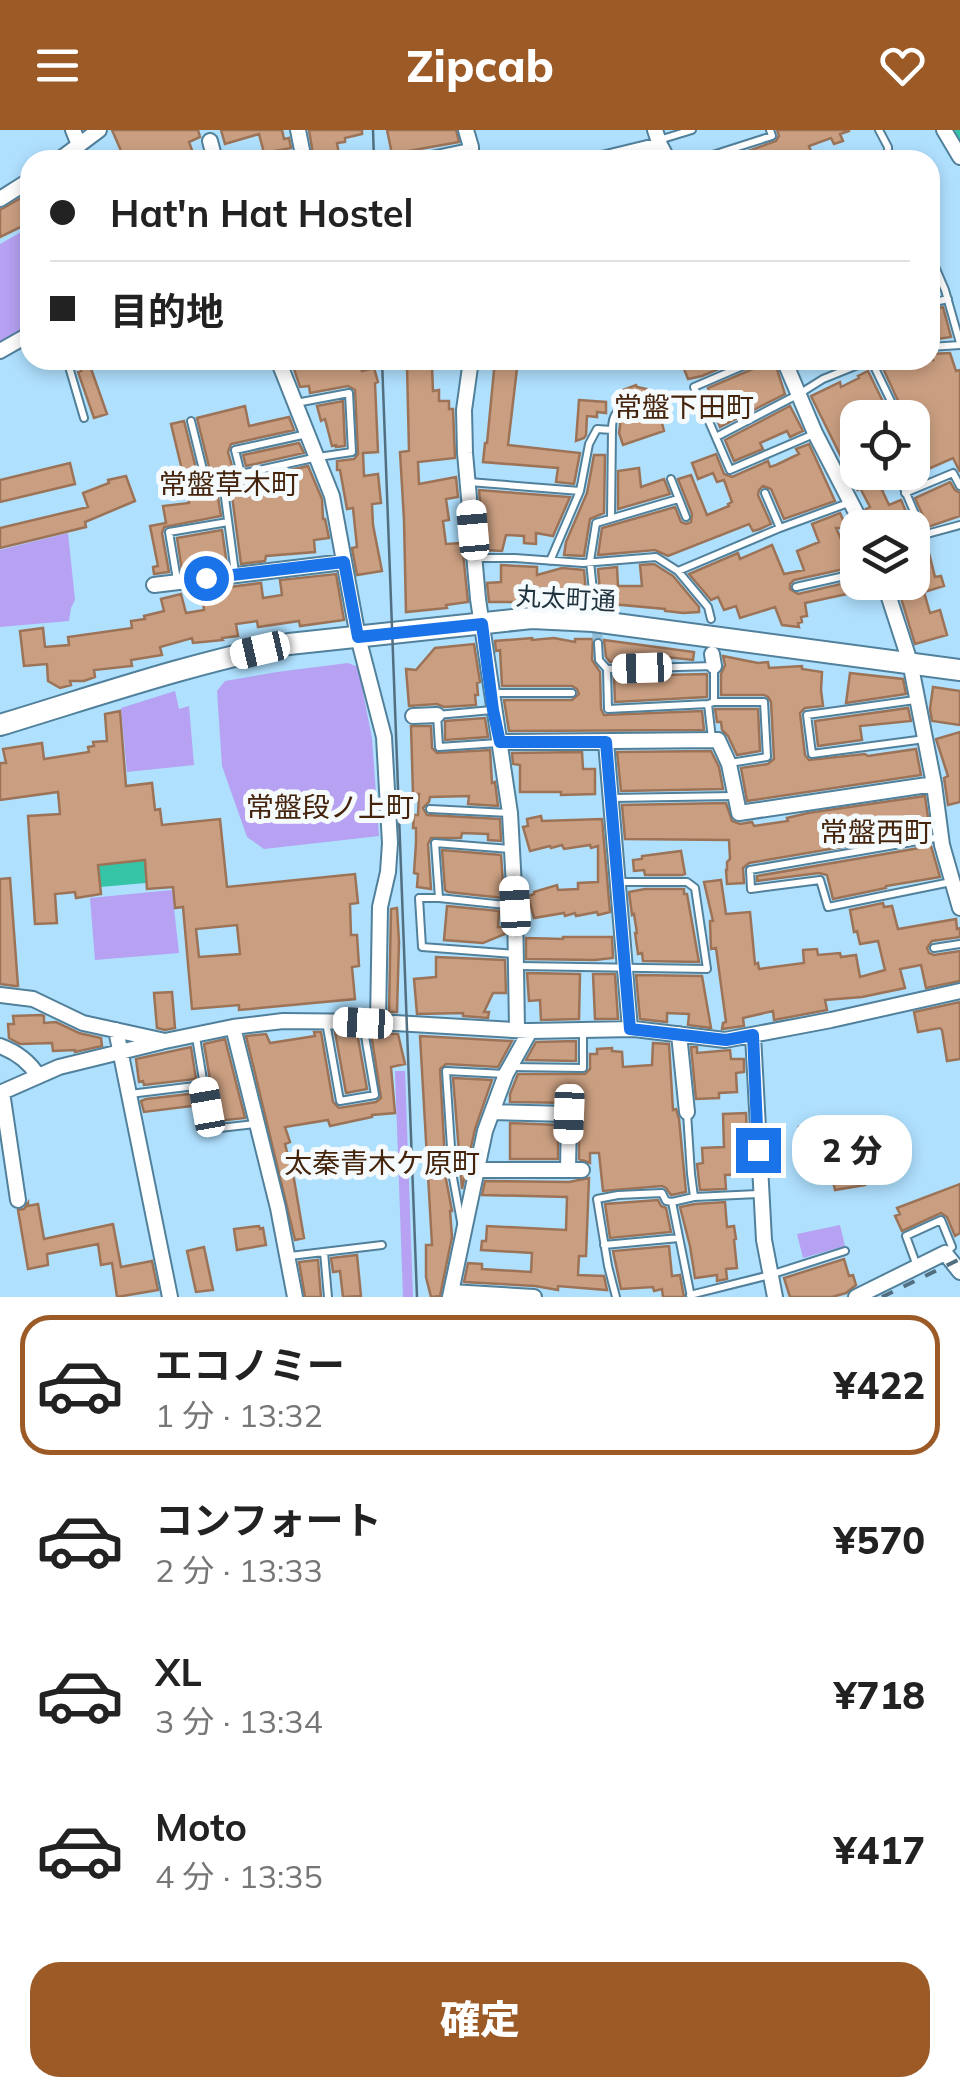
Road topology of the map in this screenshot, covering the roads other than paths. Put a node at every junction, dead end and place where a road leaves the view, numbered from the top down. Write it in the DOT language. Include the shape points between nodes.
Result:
graph roads {
  1 [pos="73,130"];
  2 [pos="99,130"];
  3 [pos="692,130"];
  4 [pos="770,130"];
  5 [pos="944,130"];
  6 [pos="658,138"];
  7 [pos="79,145"];
  8 [pos="73,150"];
  9 [pos="625,150"];
  10 [pos="728,150"];
  11 [pos="960,157"];
  12 [pos="940,279"];
  13 [pos="948,299"];
  14 [pos="940,301"];
  15 [pos="960,345"];
  16 [pos="70,370"];
  17 [pos="282,370"];
  18 [pos="469,370"];
  19 [pos="734,370"];
  20 [pos="789,370"];
  21 [pos="844,370"];
  22 [pos="876,370"];
  23 [pos="800,394"];
  24 [pos="890,400"];
  25 [pos="296,403"];
  26 [pos="636,404"];
  27 [pos="84,418"];
  28 [pos="191,421"];
  29 [pos="612,430"];
  30 [pos="308,433"];
  31 [pos="815,433"];
  32 [pos="716,437"];
  33 [pos="318,457"];
  34 [pos="671,479"];
  35 [pos="468,482"];
  36 [pos="960,486"];
  37 [pos="905,490"];
  38 [pos="580,491"];
  39 [pos="906,493"];
  40 [pos="765,494"];
  41 [pos="678,499"];
  42 [pos="852,501"];
  43 [pos="856,510"];
  44 [pos="913,510"];
  45 [pos="686,517"];
  46 [pos="611,518"];
  47 [pos="228,522"];
  48 [pos="960,525"];
  49 [pos="780,528"];
  50 [pos="930,533"];
  51 [pos="475,558"];
  52 [pos="550,561"];
  53 [pos="590,561"];
  54 [pos="344,562"];
  55 [pos="678,570"];
  56 [pos="235,574"];
  57 [pos="840,577"];
  58 [pos="178,582"];
  59 [pos="154,585"];
  60 [pos="796,587"];
  61 [pos="890,600"];
  62 [pos="594,602"];
  63 [pos="711,620"];
  64 [pos="482,624"];
  65 [pos="358,637"];
  66 [pos="598,643"];
  67 [pos="910,662"];
  68 [pos="607,669"];
  69 [pos="960,670"];
  70 [pos="491,693"];
  71 [pos="572,693"];
  72 [pos="918,699"];
  73 [pos="711,703"];
  74 [pos="493,710"];
  75 [pos="436,714"];
  76 [pos="413,716"];
  77 [pos="0,725"];
  78 [pos="926,739"];
  79 [pos="712,740"];
  80 [pos="500,742"];
  81 [pos="606,742"];
  82 [pos="729,764"];
  83 [pos="934,784"];
  84 [pos="735,796"];
  85 [pos="612,798"];
  86 [pos="430,809"];
  87 [pos="510,814"];
  88 [pos="941,836"];
  89 [pos="512,849"];
  90 [pos="619,882"];
  91 [pos="952,882"];
  92 [pos="438,898"];
  93 [pos="515,906"];
  94 [pos="960,908"];
  95 [pos="960,944"];
  96 [pos="934,948"];
  97 [pos="516,960"];
  98 [pos="626,967"];
  99 [pos="960,990"];
  100 [pos="0,995"];
  101 [pos="326,1021"];
  102 [pos="370,1023"];
  103 [pos="234,1027"];
  104 [pos="630,1029"];
  105 [pos="116,1030"];
  106 [pos="523,1030"];
  107 [pos="583,1031"];
  108 [pos="679,1034"];
  109 [pos="196,1035"];
  110 [pos="753,1035"];
  111 [pos="165,1041"];
  112 [pos="0,1046"];
  113 [pos="120,1054"];
  114 [pos="508,1071"];
  115 [pos="38,1076"];
  116 [pos="203,1085"];
  117 [pos="1,1092"];
  118 [pos="128,1094"];
  119 [pos="492,1112"];
  120 [pos="688,1112"];
  121 [pos="256,1124"];
  122 [pos="478,1170"];
  123 [pos="760,1194"];
  124 [pos="694,1197"];
  125 [pos="18,1200"];
  126 [pos="672,1202"];
  127 [pos="464,1234"];
  128 [pos="680,1238"];
  129 [pos="382,1245"];
  130 [pos="604,1245"];
  131 [pos="846,1251"];
  132 [pos="324,1252"];
  133 [pos="945,1253"];
  134 [pos="289,1256"];
  135 [pos="917,1266"];
  136 [pos="960,1272"];
  137 [pos="770,1275"];
  138 [pos="450,1295"];
  139 [pos="691,1296"];
  140 [pos="170,1297"];
  141 [pos="295,1297"];
  142 [pos="328,1297"];
  143 [pos="534,1297"];
  144 [pos="616,1297"];
  145 [pos="775,1297"];
  146 [pos="856,1297"];
  1 -- 7 [label="street"];
  2 -- 7 [label="street"];
  3 -- 6 [label="lane"];
  4 -- 10 [label="lane" via="772,136"];
  5 -- 11 [label="street"];
  6 -- 9 [label="street"];
  7 -- 8 [label="street"];
  12 -- 13 [label="lane"];
  13 -- 14 [label="lane"];
  13 -- 15 [label="lane"];
  16 -- 27 [label="lane"];
  17 -- 25 [label="street"];
  18 -- 35 [label="street"];
  19 -- 32 [label="lane" via="694,388"];
  20 -- 23 [label="street"];
  21 -- 23 [label="lane"];
  22 -- 24 [label="lane"];
  23 -- 31 [label="street"];
  23 -- 32 [label="lane"];
  25 -- 30 [label="street"];
  25 -- 33 [label="lane" via="349,393 352,452"];
  26 -- 29 [label="lane" via="618,411"];
  28 -- 47 [label="lane" via="208,490 224,490"];
  29 -- 38 [label="lane" via="596,430"];
  29 -- 46 [label="lane"];
  30 -- 33 [label="street"];
  30 -- 33 [label="lane" via="235,450 241,474"];
  31 -- 32 [label="lane" via="730,470"];
  31 -- 42 [label="street"];
  33 -- 54 [label="street"];
  34 -- 41 [label="lane"];
  35 -- 38 [label="lane"];
  35 -- 51 [label="street"];
  36 -- 39 [label="lane" via="954,472"];
  37 -- 39 [label="lane"];
  38 -- 52 [label="lane"];
  39 -- 44 [label="lane"];
  40 -- 49 [label="lane"];
  41 -- 45 [label="lane"];
  41 -- 46 [label="lane"];
  42 -- 43 [label="street"];
  42 -- 49 [label="lane"];
  46 -- 53 [label="lane" via="596,523"];
  47 -- 56 [label="lane"];
  47 -- 58 [label="lane" via="169,532"];
  48 -- 50 [label="lane"];
  49 -- 55 [label="lane"];
  51 -- 52 [label="lane"];
  51 -- 64 [label="street"];
  52 -- 53 [label="lane"];
  53 -- 55 [label="lane" via="656,557"];
  53 -- 62 [label="lane"];
  54 -- 56 [label="street"];
  54 -- 65 [label="street"];
  55 -- 63 [label="lane"];
  56 -- 58 [label="street"];
  57 -- 60 [label="lane"];
  58 -- 59 [label="street"];
  61 -- 67 [label="street"];
  64 -- 65 [label="main road, 丸太町通"];
  64 -- 67 [label="main road, 丸太町通" via="592,621"];
  64 -- 70 [label="street"];
  65 -- 77 [label="main road, 丸太町通" via="218,660"];
  65 -- 102 [label="street" via="384,738 390,843"];
  66 -- 68 [label="lane"];
  67 -- 69 [label="main road, 丸太町通"];
  67 -- 72 [label="street"];
  68 -- 73 [label="lane" via="608,709"];
  68 -- 73 [label="lane" via="713,660"];
  70 -- 71 [label="lane"];
  70 -- 74 [label="street"];
  72 -- 78 [label="street"];
  72 -- 78 [label="lane" via="807,715 812,754"];
  73 -- 79 [label="lane"];
  73 -- 82 [label="lane" via="764,702 767,757"];
  74 -- 75 [label="lane"];
  74 -- 80 [label="street"];
  75 -- 76 [label="street"];
  75 -- 80 [label="lane" via="439,747"];
  78 -- 83 [label="street"];
  79 -- 81 [label="street"];
  79 -- 82 [label="street"];
  80 -- 81 [label="street"];
  80 -- 87 [label="street"];
  81 -- 85 [label="street"];
  82 -- 84 [label="street"];
  83 -- 84 [label="street" via="739,812"];
  83 -- 88 [label="street"];
  84 -- 85 [label="lane"];
  85 -- 90 [label="street"];
  86 -- 87 [label="lane"];
  87 -- 89 [label="street"];
  88 -- 91 [label="street"];
  88 -- 91 [label="lane" via="750,870 752,890 820,880 828,907"];
  89 -- 92 [label="lane" via="435,843"];
  89 -- 93 [label="street"];
  90 -- 98 [label="street"];
  90 -- 98 [label="lane" via="687,882 695,888 707,970"];
  91 -- 94 [label="street"];
  92 -- 93 [label="lane"];
  92 -- 97 [label="lane" via="418,898 422,946"];
  93 -- 97 [label="street"];
  95 -- 96 [label="lane"];
  97 -- 98 [label="lane"];
  97 -- 106 [label="street"];
  98 -- 104 [label="street"];
  99 -- 110 [label="street"];
  100 -- 105 [label="street" via="34,999"];
  101 -- 102 [label="street"];
  101 -- 102 [label="lane" via="340,1101 375,1095"];
  101 -- 103 [label="street"];
  102 -- 106 [label="street"];
  103 -- 109 [label="street"];
  103 -- 121 [label="street"];
  104 -- 107 [label="street"];
  104 -- 108 [label="street"];
  105 -- 111 [label="street"];
  105 -- 113 [label="street"];
  106 -- 107 [label="street"];
  106 -- 114 [label="street"];
  107 -- 114 [label="lane" via="583,1068"];
  108 -- 110 [label="street" via="726,1040"];
  108 -- 120 [label="street"];
  109 -- 111 [label="street"];
  109 -- 116 [label="lane"];
  110 -- 123 [label="street"];
  111 -- 113 [label="street"];
  112 -- 115 [label="street"];
  113 -- 115 [label="street"];
  113 -- 118 [label="street"];
  114 -- 119 [label="street"];
  114 -- 127 [label="lane" via="446,1070 452,1178"];
  115 -- 117 [label="street"];
  116 -- 118 [label="lane"];
  116 -- 121 [label="lane" via="211,1130"];
  117 -- 125 [label="street"];
  118 -- 140 [label="street"];
  119 -- 122 [label="street"];
  119 -- 122 [label="street" via="569,1114 575,1170"];
  120 -- 124 [label="lane"];
  121 -- 134 [label="street"];
  122 -- 127 [label="street"];
  123 -- 124 [label="lane"];
  123 -- 137 [label="street"];
  124 -- 126 [label="lane"];
  126 -- 128 [label="lane"];
  126 -- 130 [label="lane" via="662,1193 597,1199"];
  127 -- 138 [label="street"];
  128 -- 130 [label="lane"];
  128 -- 139 [label="lane"];
  129 -- 132 [label="lane"];
  130 -- 144 [label="lane"];
  131 -- 137 [label="lane"];
  132 -- 134 [label="lane"];
  132 -- 142 [label="lane"];
  133 -- 135 [label="street"];
  133 -- 135 [label="lane" via="952,1247 941,1220 906,1236"];
  133 -- 136 [label="street"];
  134 -- 141 [label="street"];
  135 -- 146 [label="street"];
  137 -- 139 [label="lane"];
  137 -- 145 [label="street"];
  138 -- 143 [label="street"];
}
